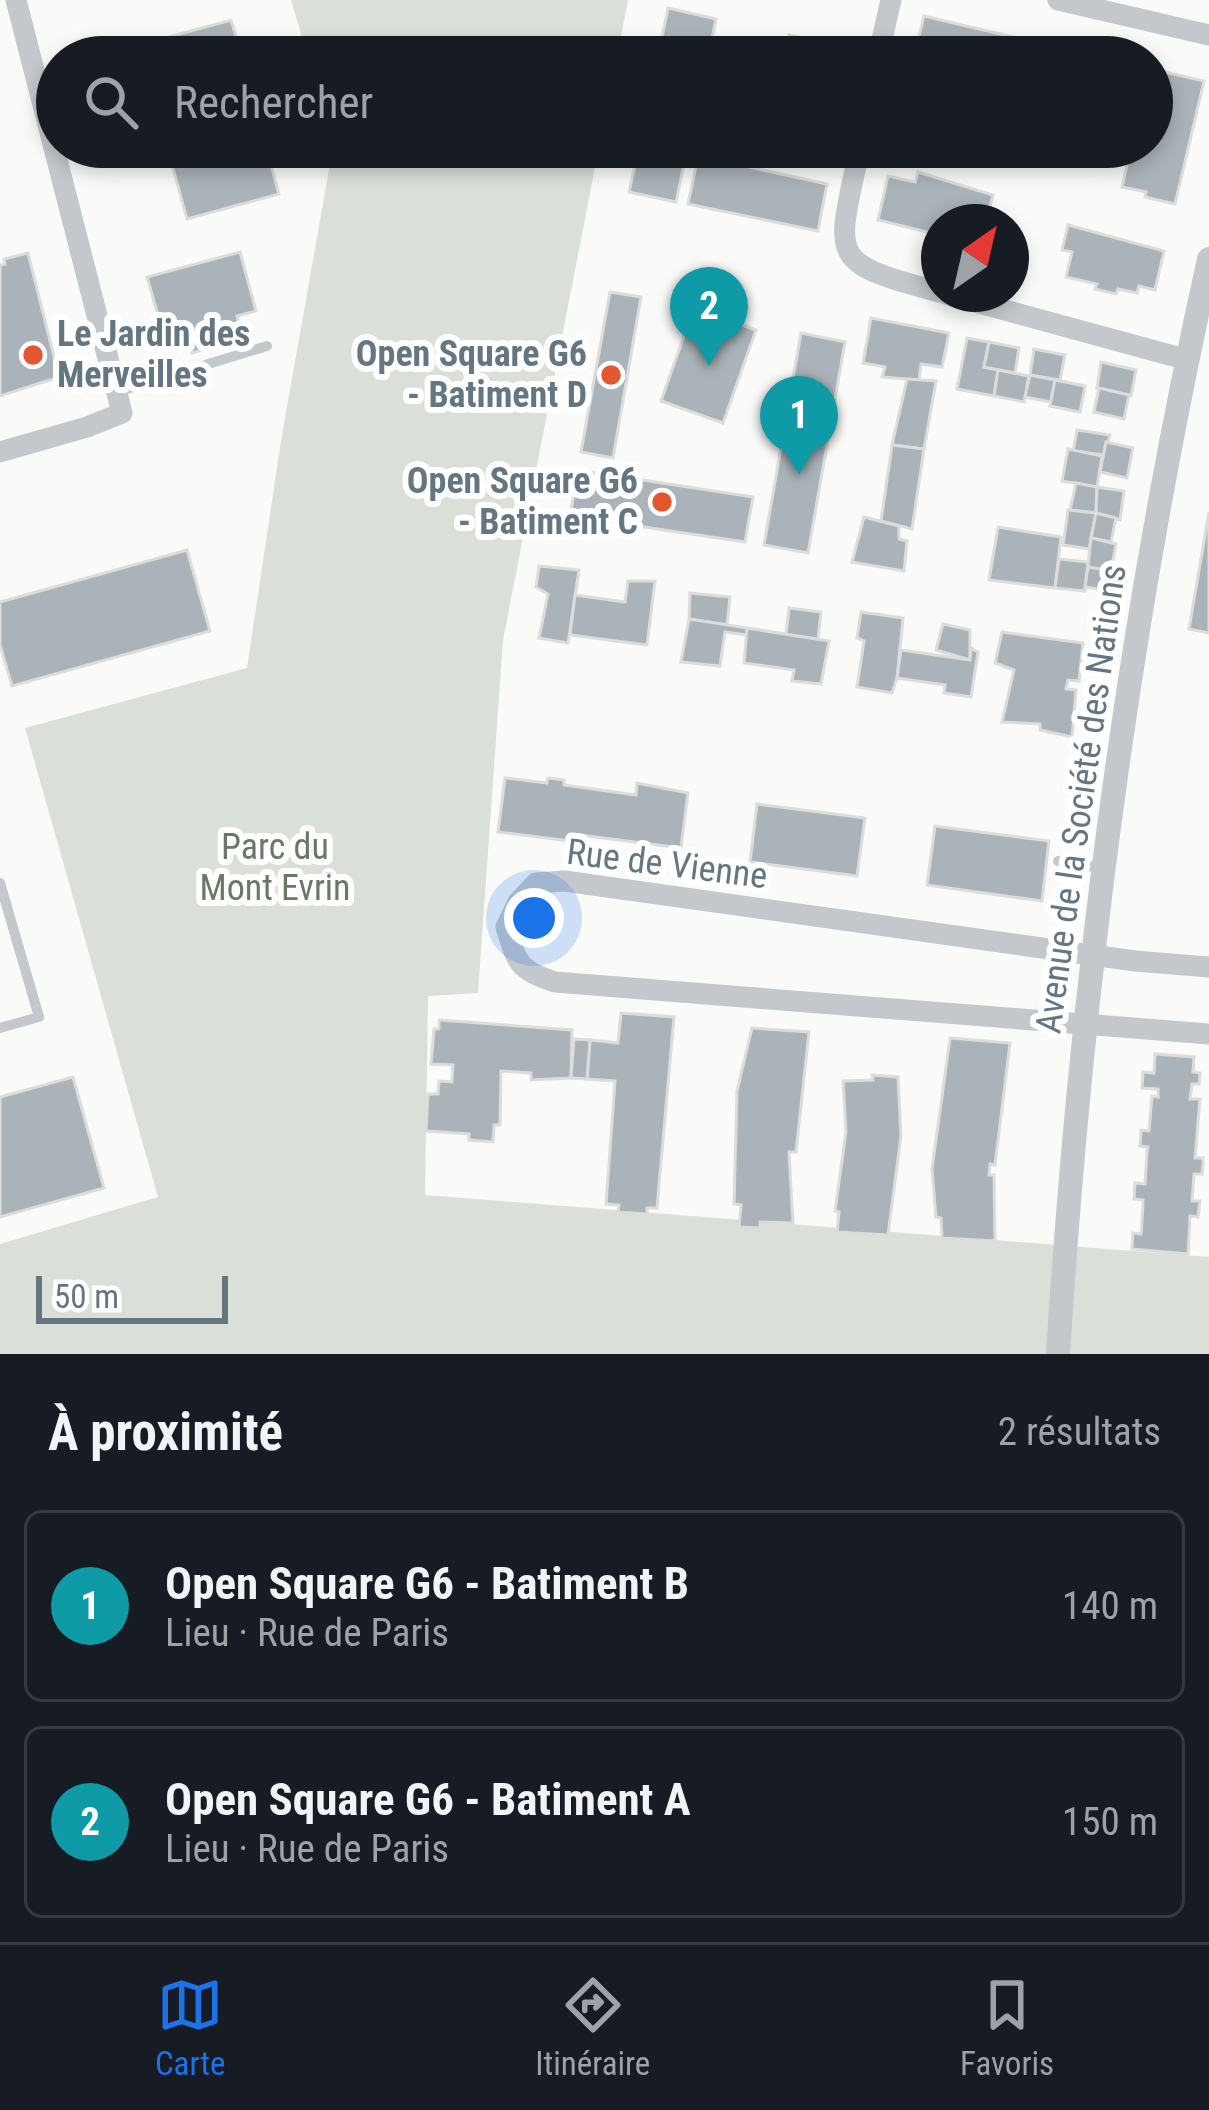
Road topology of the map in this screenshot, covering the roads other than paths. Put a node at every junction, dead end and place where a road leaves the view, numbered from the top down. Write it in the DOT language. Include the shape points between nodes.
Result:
graph roads {
  1 [pos="891,0"];
  2 [pos="1058,0"];
  3 [pos="16,1"];
  4 [pos="0,6"];
  5 [pos="1209,35"];
  6 [pos="883,36"];
  7 [pos="36,78"];
  8 [pos="59,168"];
  9 [pos="855,168"];
  10 [pos="1209,259"];
  11 [pos="921,287"];
  12 [pos="1013,312"];
  13 [pos="1202,324"];
  14 [pos="268,346"];
  15 [pos="1188,359"];
  16 [pos="117,392"];
  17 [pos="0,452"];
  18 [pos="1058,861"];
  19 [pos="1103,868"];
  20 [pos="0,883"];
  21 [pos="1093,955"];
  22 [pos="1209,968"];
  23 [pos="1085,1023"];
  24 [pos="0,1028"];
  25 [pos="1209,1034"];
  26 [pos="1058,1354"];
  1 -- 6 [label="street"];
  2 -- 5 [label="street"];
  3 -- 4 [label="lane"];
  3 -- 7 [label="street"];
  8 -- 16 [label="street"];
  9 -- 11 [label="street" via="846,250 868,272"];
  10 -- 13 [label="street, Avenue de la Société des Nations"];
  12 -- 15 [label="street"];
  13 -- 15 [label="street, Avenue de la Société des Nations"];
  14 -- 16 [label="lane"];
  15 -- 19 [label="street, Avenue de la Société des Nations"];
  16 -- 17 [label="street" via="122,413"];
  18 -- 19 [label="lane"];
  19 -- 21 [label="street, Avenue de la Société des Nations"];
  20 -- 24 [label="lane" via="39,1017"];
  21 -- 22 [label="street"];
  21 -- 23 [label="street, Avenue de la Société des Nations"];
  21 -- 23 [label="street, Rue de Vienne" via="564,881 536,883 506,927 527,973 555,982"];
  23 -- 25 [label="street"];
  23 -- 26 [label="street, Avenue de la Société des Nations"];
}
